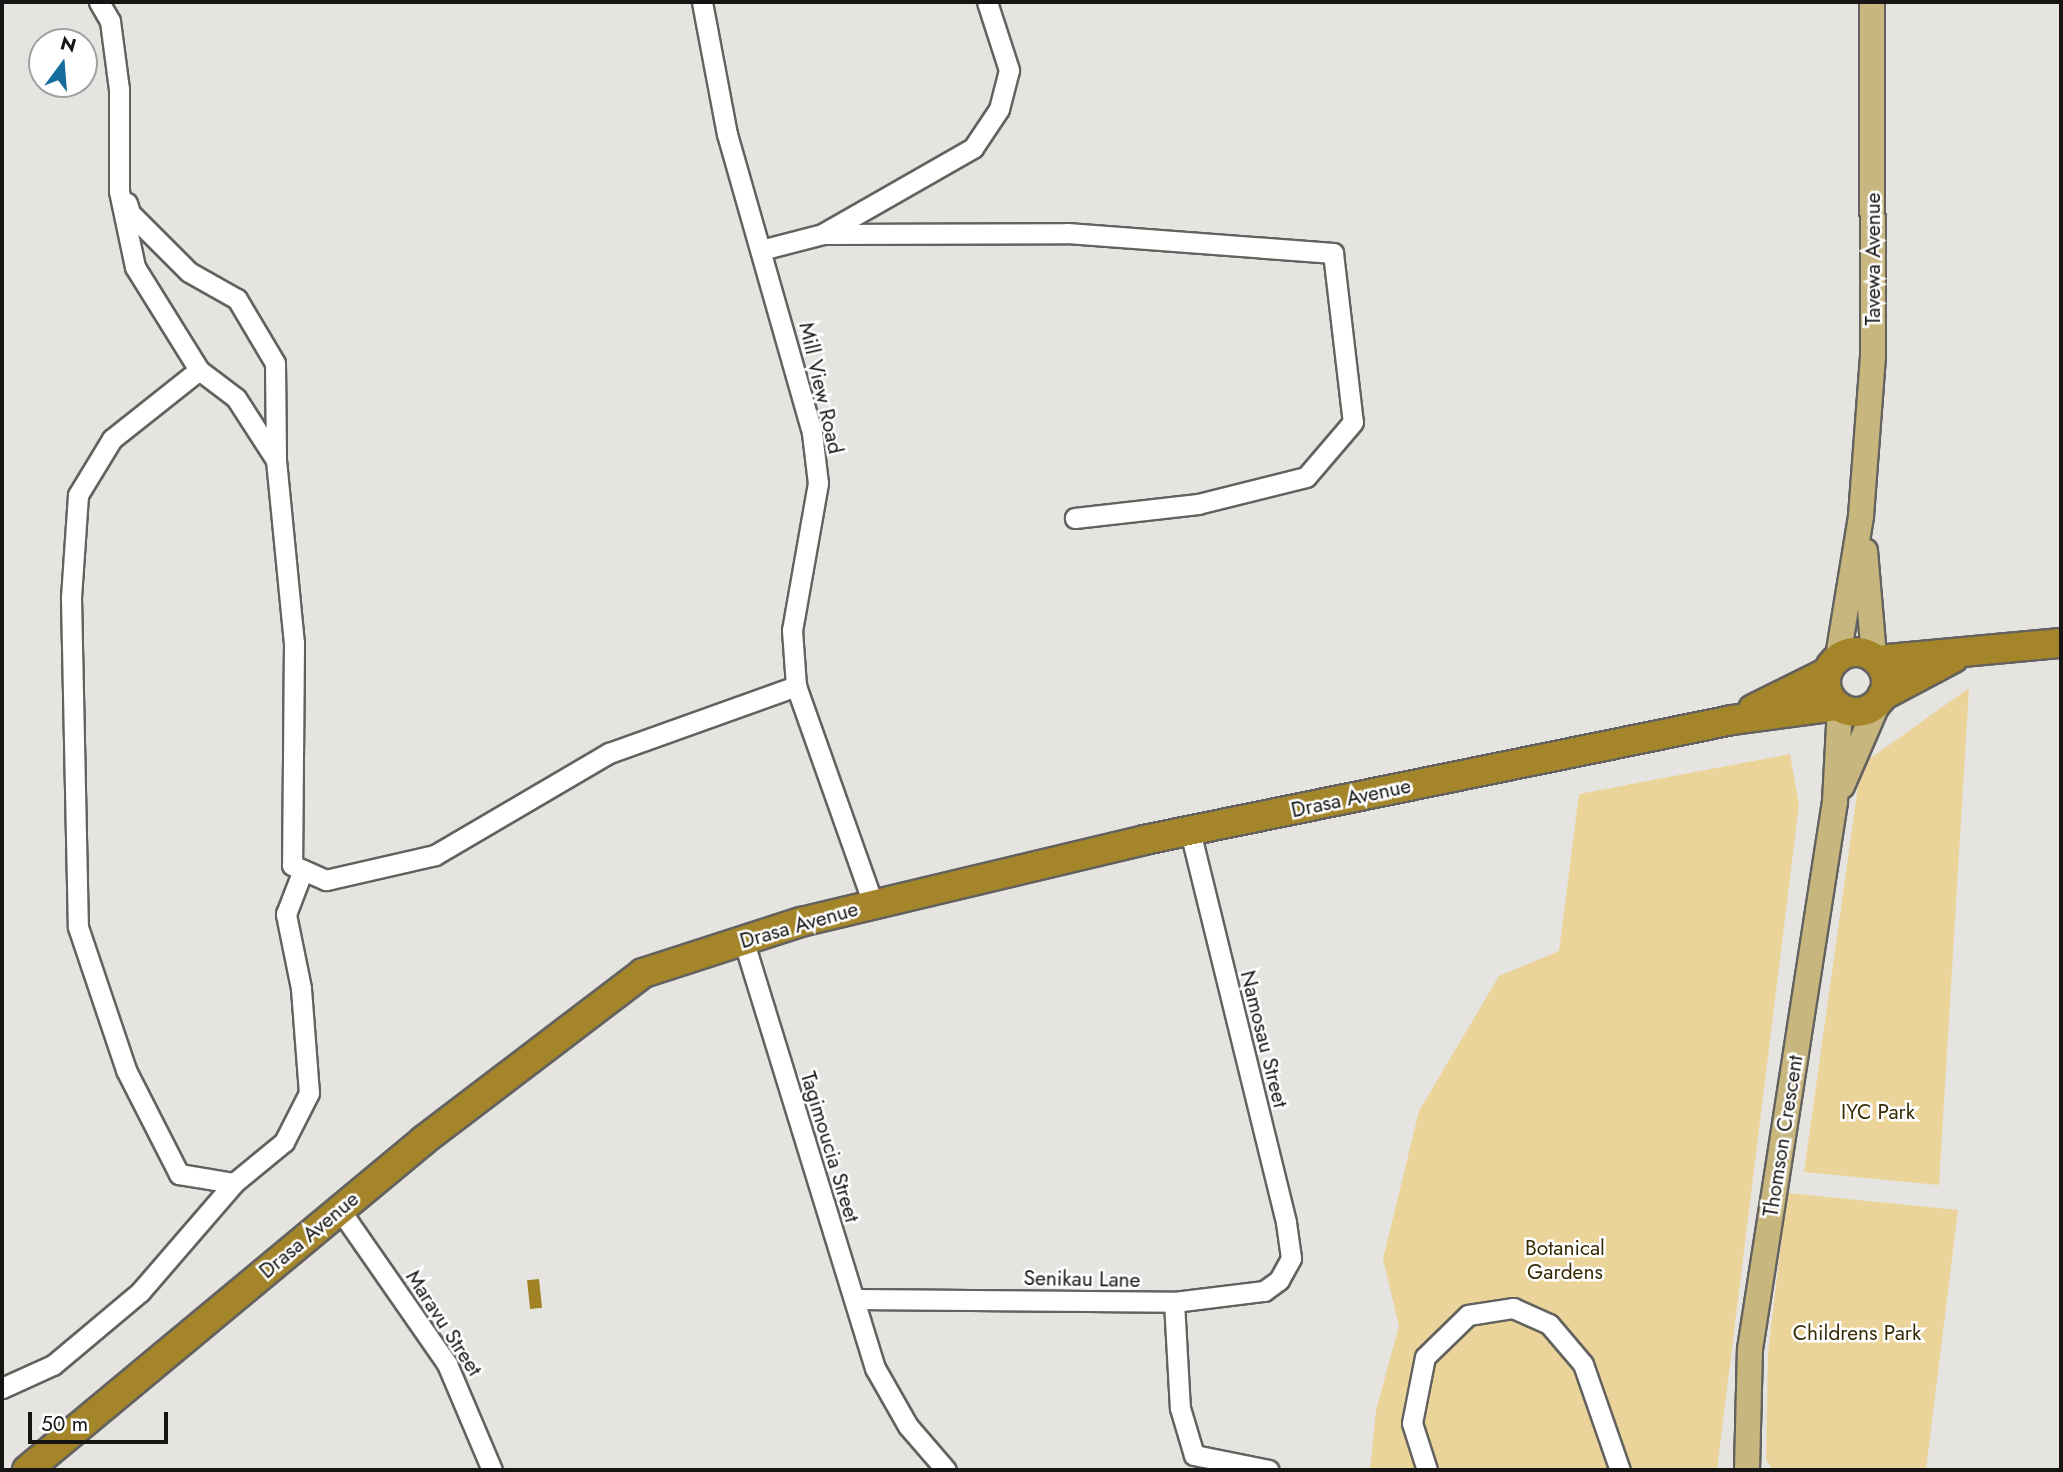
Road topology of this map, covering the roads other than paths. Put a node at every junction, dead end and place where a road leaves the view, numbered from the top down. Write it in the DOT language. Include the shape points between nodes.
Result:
graph roads {
  1 [pos="99,2"];
  2 [pos="702,2"];
  3 [pos="987,2"];
  4 [pos="1872,2"];
  5 [pos="118,159"];
  6 [pos="823,234"];
  7 [pos="761,250"];
  8 [pos="199,370"];
  9 [pos="276,460"];
  10 [pos="1861,516"];
  11 [pos="1075,518"];
  12 [pos="2061,643"];
  13 [pos="1962,653"];
  14 [pos="1875,659"];
  15 [pos="1832,665"];
  16 [pos="796,686"];
  17 [pos="1880,700"];
  18 [pos="1839,707"];
  19 [pos="1732,720"];
  20 [pos="1835,802"];
  21 [pos="1190,831"];
  22 [pos="303,870"];
  23 [pos="873,904"];
  24 [pos="743,939"];
  25 [pos="234,1183"];
  26 [pos="340,1210"];
  27 [pos="1292,1258"];
  28 [pos="855,1299"];
  29 [pos="1174,1303"];
  30 [pos="2,1388"];
  31 [pos="27,1470"];
  32 [pos="492,1470"];
  33 [pos="946,1470"];
  34 [pos="1269,1470"];
  35 [pos="1427,1470"];
  36 [pos="1620,1470"];
  37 [pos="1746,1470"];
  1 -- 5 [label="street" via="110,21 119,89"];
  2 -- 7 [label="street, Mill View Road" via="727,134"];
  3 -- 6 [label="street" via="1009,70 999,109 973,148"];
  4 -- 10 [label="main road, Tavewa Avenue" via="1873,355"];
  5 -- 8 [label="street" via="135,267"];
  5 -- 9 [label="street" via="130,213 189,272 237,299 275,363"];
  6 -- 7 [label="street"];
  6 -- 11 [label="street" via="1066,233 1333,253 1353,422 1306,477 1198,504"];
  7 -- 16 [label="street, Mill View Road" via="812,433 818,482 792,630"];
  8 -- 9 [label="street" via="236,398"];
  8 -- 25 [label="street" via="111,439 78,495 71,810 78,927 126,1070 178,1174"];
  9 -- 22 [label="street" via="294,643 289,821 292,865"];
  10 -- 14 [label="main road, Tavewa Avenue"];
  10 -- 15 [label="main road, Tavewa Avenue"];
  12 -- 13 [label="highway"];
  13 -- 14 [label="highway"];
  13 -- 17 [label="highway"];
  14 -- 15 [label="highway" via="1856,651"];
  14 -- 17 [label="highway" via="1886,677"];
  15 -- 18 [label="highway" via="1827,691"];
  15 -- 19 [label="highway, Drasa Avenue"];
  16 -- 22 [label="street" via="609,753 435,855 326,880"];
  16 -- 23 [label="street, Mill View Road"];
  17 -- 18 [label="highway" via="1860,712"];
  17 -- 20 [label="main road, Thomson Crescent"];
  18 -- 19 [label="highway, Drasa Avenue"];
  18 -- 20 [label="main road, Thomson Crescent"];
  19 -- 21 [label="highway, Drasa Avenue"];
  20 -- 37 [label="main road, Thomson Crescent" via="1750,1349"];
  21 -- 23 [label="highway, Drasa Avenue"];
  21 -- 27 [label="street, Namosau Street"];
  22 -- 25 [label="street" via="286,914 301,988 309,1093 284,1142"];
  23 -- 24 [label="highway, Drasa Avenue"];
  24 -- 26 [label="highway, Drasa Avenue" via="643,973 577,1018"];
  24 -- 28 [label="street, Tagimoucia Street"];
  25 -- 30 [label="street" via="140,1293 53,1364"];
  26 -- 31 [label="highway, Drasa Avenue"];
  26 -- 32 [label="street, Maravu Street" via="447,1364"];
  27 -- 29 [label="street, Senikau Lane" via="1279,1280 1264,1291"];
  28 -- 29 [label="street, Senikau Lane"];
  28 -- 33 [label="street, Tagimoucia Street" via="875,1368 908,1426"];
  29 -- 34 [label="street" via="1184,1437 1194,1455"];
  35 -- 36 [label="street" via="1412,1423 1425,1357 1468,1315 1513,1308 1549,1324 1583,1364"];
}
